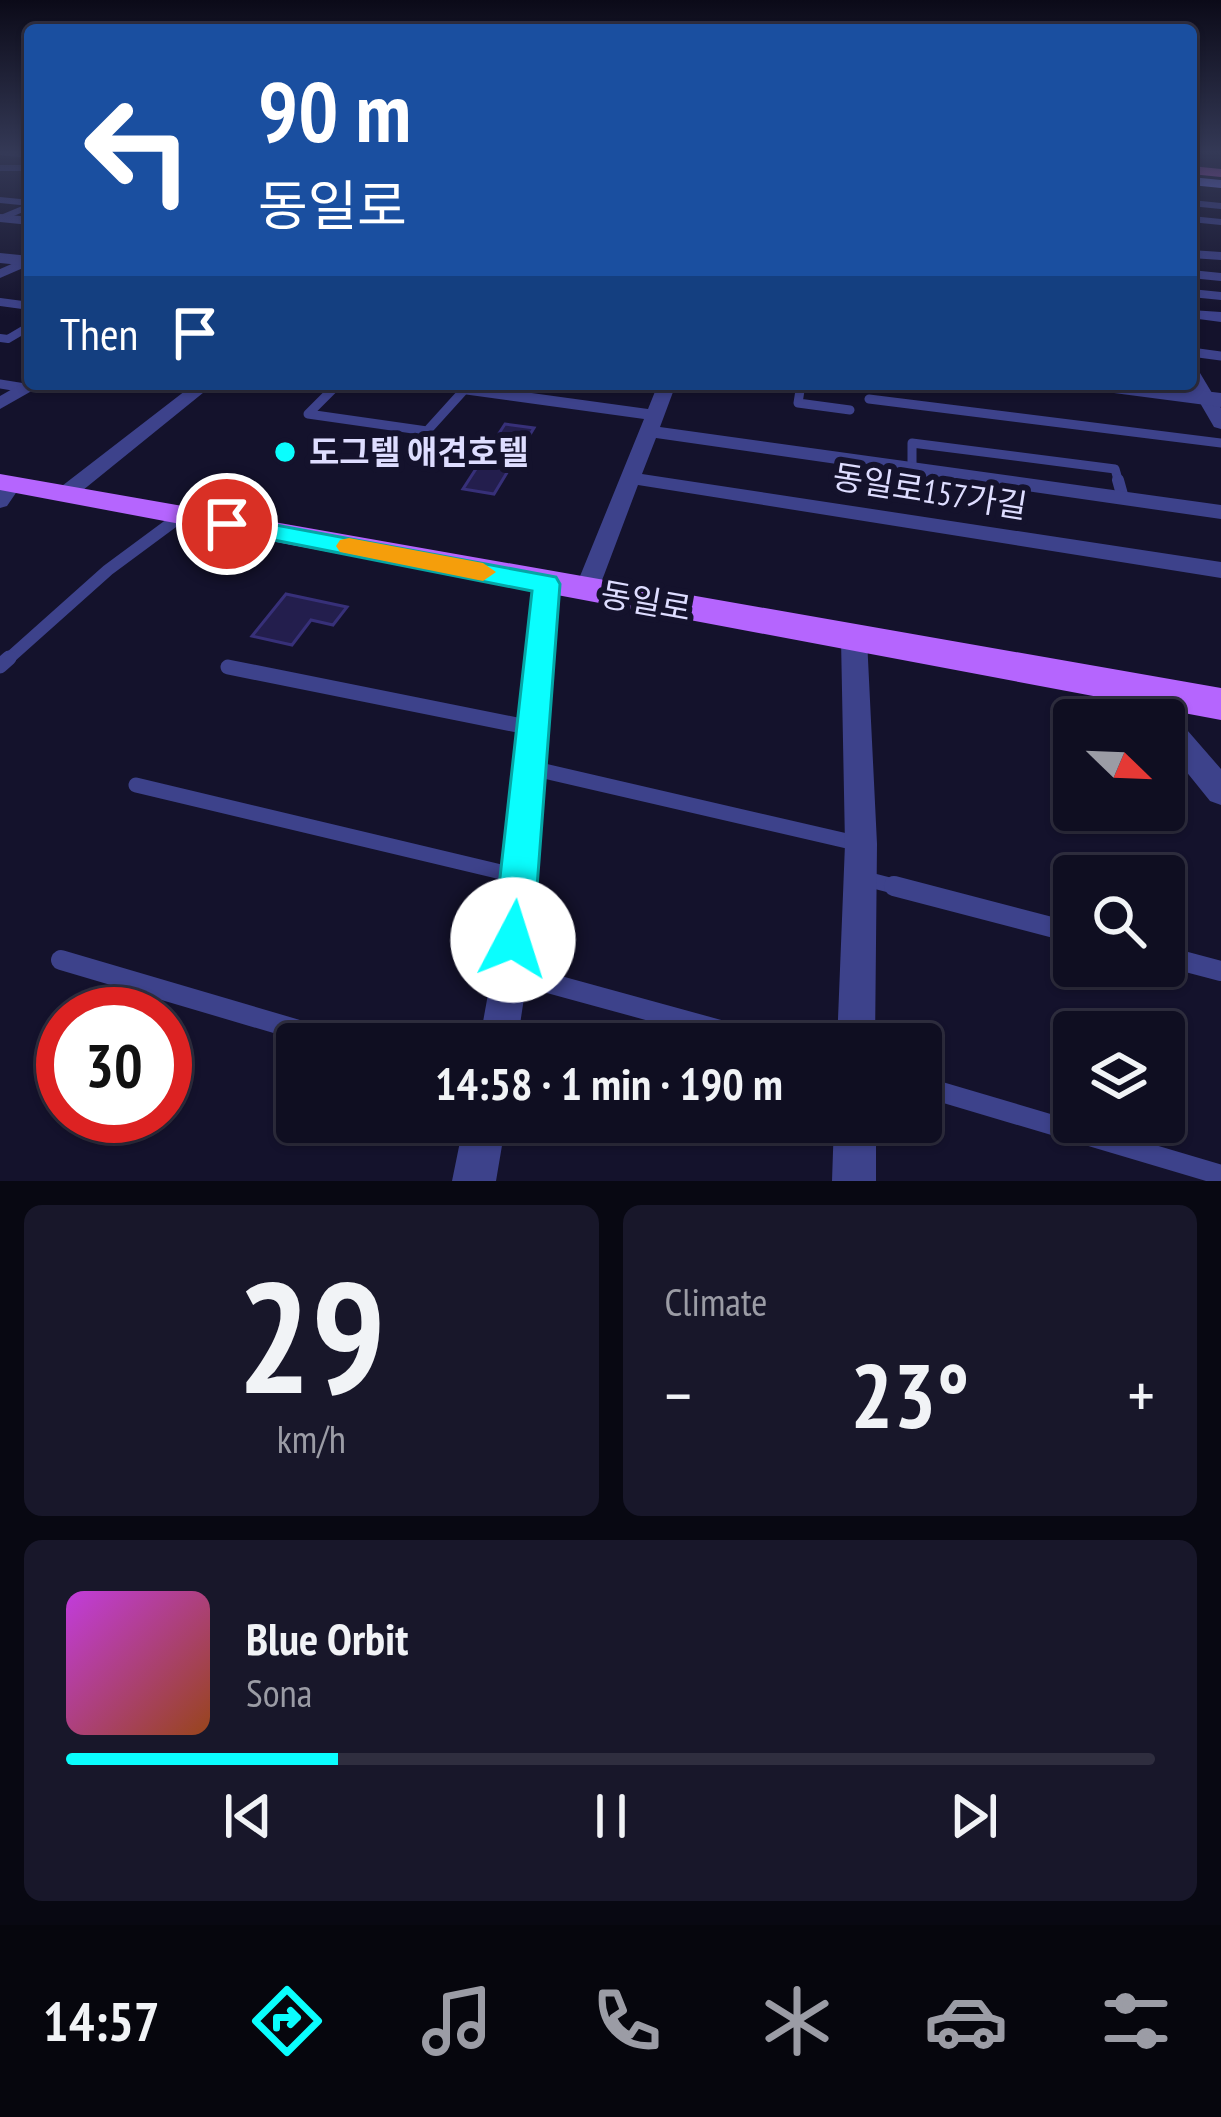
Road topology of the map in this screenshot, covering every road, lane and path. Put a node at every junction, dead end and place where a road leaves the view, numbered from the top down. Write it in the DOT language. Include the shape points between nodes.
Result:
graph roads {
  1 [pos="197,390"];
  2 [pos="332,390"];
  3 [pos="453,390"];
  4 [pos="471,390"];
  5 [pos="665,390"];
  6 [pos="800,390"];
  7 [pos="1140,390"];
  8 [pos="868,399"];
  9 [pos="1214,399"];
  10 [pos="850,410"];
  11 [pos="652,423"];
  12 [pos="1221,423"];
  13 [pos="1221,443"];
  14 [pos="630,478"];
  15 [pos="4,489"];
  16 [pos="65,494"];
  17 [pos="1221,512"];
  18 [pos="182,515"];
  19 [pos="1221,570"];
  20 [pos="546,584"];
  21 [pos="586,591"];
  22 [pos="854,639"];
  23 [pos="0,666"];
  24 [pos="228,667"];
  25 [pos="1135,688"];
  26 [pos="1144,699"];
  27 [pos="1221,704"];
  28 [pos="533,728"];
  29 [pos="1185,748"];
  30 [pos="531,768"];
  31 [pos="136,785"];
  32 [pos="1221,790"];
  33 [pos="860,860"];
  34 [pos="519,876"];
  35 [pos="1053,926"];
  36 [pos="61,960"];
  37 [pos="1185,962"];
  38 [pos="1221,971"];
  39 [pos="510,973"];
  40 [pos="276,1023"];
  41 [pos="502,1023"];
  42 [pos="694,1023"];
  43 [pos="856,1023"];
  44 [pos="942,1092"];
  45 [pos="481,1143"];
  46 [pos="855,1143"];
  47 [pos="1221,1175"];
  48 [pos="474,1181"];
  49 [pos="854,1181"];
  1 -- 16 [label="street"];
  2 -- 3 [label="lane" via="308,414 427,431"];
  4 -- 11 [label="street"];
  5 -- 11 [label="street"];
  6 -- 10 [label="lane" via="799,403"];
  7 -- 9 [label="street"];
  8 -- 13 [label="lane"];
  9 -- 12 [label="street"];
  11 -- 14 [label="street"];
  11 -- 17 [label="street"];
  14 -- 19 [label="street, 동일로157가길"];
  14 -- 21 [label="street"];
  15 -- 16 [label="main road, 동일로"];
  16 -- 18 [label="main road, 동일로"];
  18 -- 20 [label="main road, 동일로"];
  18 -- 23 [label="lane"];
  20 -- 21 [label="main road, 동일로"];
  20 -- 28 [label="street"];
  21 -- 22 [label="main road, 동일로"];
  22 -- 25 [label="main road, 동일로"];
  22 -- 33 [label="street"];
  24 -- 28 [label="lane"];
  25 -- 26 [label="street"];
  25 -- 27 [label="main road, 동일로"];
  28 -- 30 [label="street"];
  29 -- 32 [label="street"];
  30 -- 33 [label="lane"];
  30 -- 34 [label="street"];
  31 -- 34 [label="lane"];
  33 -- 35 [label="lane"];
  33 -- 43 [label="street"];
  34 -- 39 [label="street"];
  36 -- 40 [label="lane"];
  37 -- 38 [label="lane"];
  39 -- 41 [label="street"];
  39 -- 42 [label="lane"];
  44 -- 47 [label="lane"];
  45 -- 48 [label="street"];
  46 -- 49 [label="street"];
}
